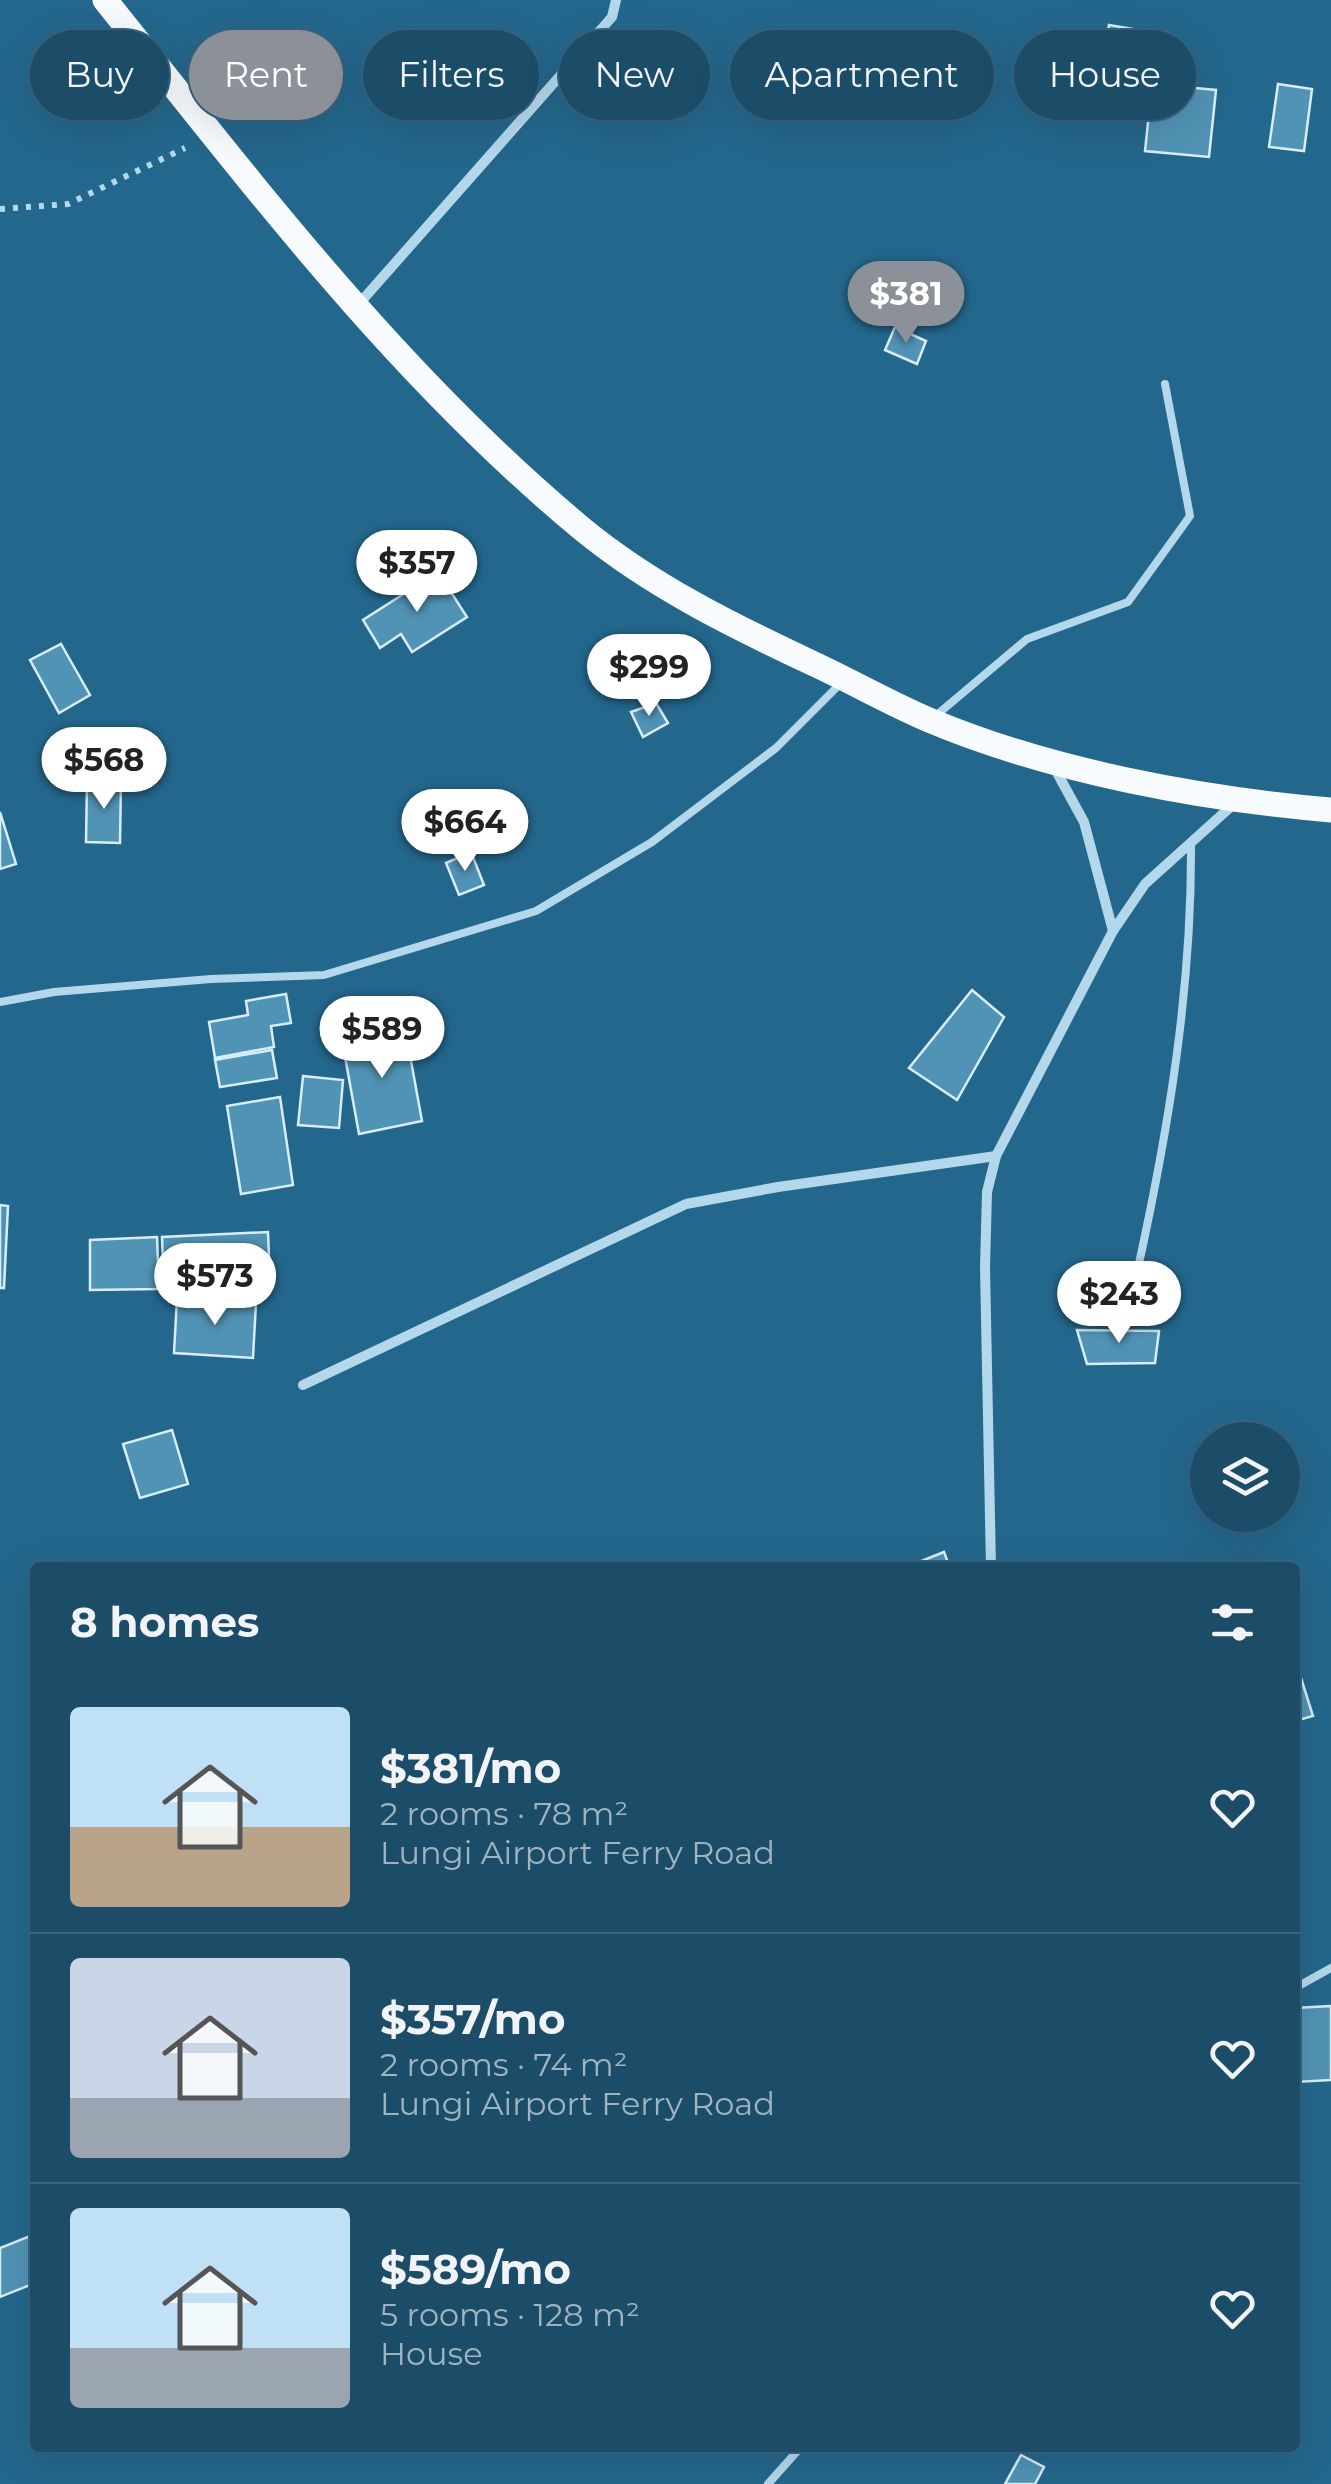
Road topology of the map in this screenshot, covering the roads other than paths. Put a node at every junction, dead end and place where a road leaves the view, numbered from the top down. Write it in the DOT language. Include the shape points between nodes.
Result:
graph roads {
  1 [pos="105,0"];
  2 [pos="616,0"];
  3 [pos="354,309"];
  4 [pos="1166,384"];
  5 [pos="846,679"];
  6 [pos="930,720"];
  7 [pos="1050,760"];
  8 [pos="1237,802"];
  9 [pos="1331,810"];
  10 [pos="1191,843"];
  11 [pos="1113,932"];
  12 [pos="0,1002"];
  13 [pos="996,1156"];
  14 [pos="1138,1268"];
  15 [pos="303,1385"];
  16 [pos="991,1562"];
  17 [pos="1331,1968"];
  18 [pos="1300,1985"];
  19 [pos="796,2452"];
  20 [pos="768,2484"];
  1 -- 3 [label="main road"];
  2 -- 3 [label="street" via="612,16"];
  3 -- 5 [label="main road" via="473,433 584,531 708,615"];
  4 -- 6 [label="lane" via="1190,516 1128,602 1027,639"];
  5 -- 6 [label="main road"];
  5 -- 12 [label="lane" via="776,748 667,830 536,910 324,975 210,979"];
  6 -- 7 [label="main road"];
  7 -- 8 [label="main road"];
  7 -- 11 [label="street" via="1084,822"];
  8 -- 9 [label="main road"];
  8 -- 10 [label="street"];
  10 -- 11 [label="street" via="1145,884"];
  10 -- 14 [label="lane" via="1192,941 1163,1153"];
  11 -- 13 [label="street"];
  13 -- 15 [label="street" via="686,1204"];
  13 -- 16 [label="street" via="987,1192 984,1267"];
  17 -- 18 [label="lane"];
  19 -- 20 [label="lane"];
}
